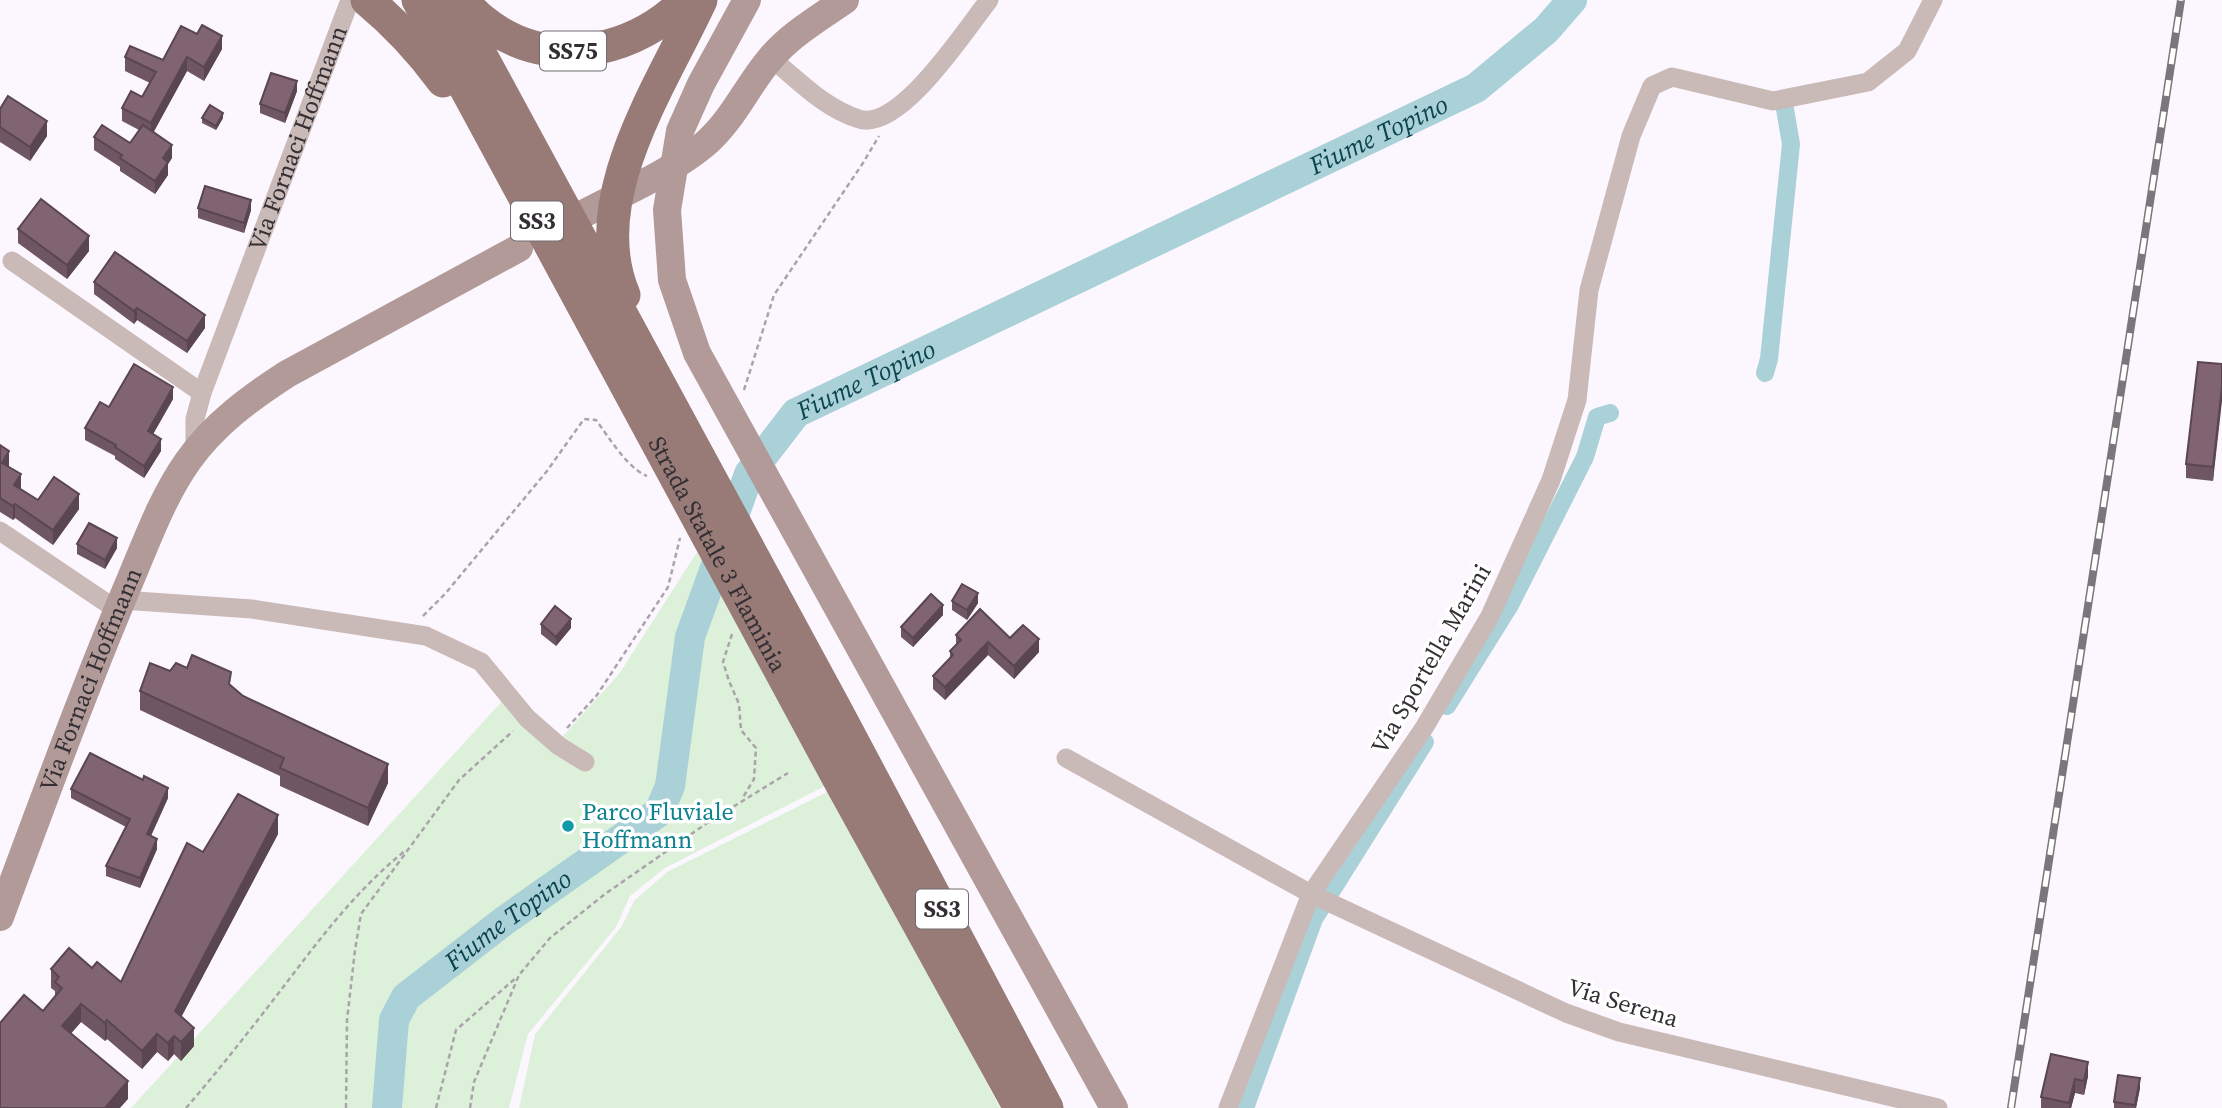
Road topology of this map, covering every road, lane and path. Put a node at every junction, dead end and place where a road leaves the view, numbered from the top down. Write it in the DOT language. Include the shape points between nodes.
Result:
graph roads {
  1 [pos="350,0"];
  2 [pos="418,0"];
  3 [pos="452,0"];
  4 [pos="463,0"];
  5 [pos="686,0"];
  6 [pos="701,0"];
  7 [pos="747,0"];
  8 [pos="845,0"];
  9 [pos="989,0"];
  10 [pos="1933,0"];
  11 [pos="377,9"];
  12 [pos="771,58"];
  13 [pos="880,118"];
  14 [pos="599,217"];
  15 [pos="519,248"];
  16 [pos="12,261"];
  17 [pos="202,393"];
  18 [pos="740,399"];
  19 [pos="666,426"];
  20 [pos="195,451"];
  21 [pos="651,477"];
  22 [pos="0,531"];
  23 [pos="681,535"];
  24 [pos="119,605"];
  25 [pos="734,629"];
  26 [pos="407,633"];
  27 [pos="533,723"];
  28 [pos="1066,758"];
  29 [pos="585,762"];
  30 [pos="788,772"];
  31 [pos="740,802"];
  32 [pos="409,847"];
  33 [pos="1312,894"];
  34 [pos="0,916"];
  35 [pos="519,975"];
  36 [pos="1114,1104"];
  37 [pos="187,1108"];
  38 [pos="346,1108"];
  39 [pos="436,1108"];
  40 [pos="470,1108"];
  41 [pos="1020,1108"];
  42 [pos="1047,1108"];
  43 [pos="1228,1108"];
  44 [pos="1938,1108"];
  1 -- 17 [label="street, Via Fornaci Hoffmann"];
  2 -- 19 [label="highway, Strada Statale 3 Flaminia / SS3"];
  3 -- 19 [label="highway, Strada Statale 3 Flaminia / SS3"];
  4 -- 5 [label="highway, SS75" via="486,25 517,43 548,51 616,44 648,31"];
  6 -- 14 [label="highway"];
  7 -- 36 [label="main road" via="681,131 667,211 672,280 697,353"];
  8 -- 12 [label="main road"];
  9 -- 13 [label="street" via="916,93"];
  10 -- 33 [label="street, Via Sportella Marini" via="1907,51 1868,82 1773,102 1672,77 1652,86 1631,136 1589,290 1577,400 1551,480 1490,616 1424,729"];
  11 -- 19 [label="highway" via="423,54 457,99 620,389"];
  12 -- 13 [label="street" via="834,109 862,121"];
  12 -- 14 [label="main road" via="707,142"];
  13 -- 18 [label="path" via="878,137 868,154 774,295"];
  14 -- 19 [label="highway" via="619,284 659,364"];
  15 -- 20 [label="main road, Via Fornaci Hoffmann" via="287,374 230,415"];
  16 -- 17 [label="street"];
  17 -- 20 [label="street, Via Fornaci Hoffmann" via="195,419"];
  19 -- 41 [label="highway, Strada Statale 3 Flaminia / SS3" via="842,785"];
  19 -- 42 [label="highway, Strada Statale 3 Flaminia / SS3" via="836,710"];
  20 -- 24 [label="main road, Via Fornaci Hoffmann" via="169,492"];
  21 -- 26 [label="path" via="624,456 596,420 584,419 547,471"];
  22 -- 24 [label="street"];
  23 -- 27 [label="path" via="668,587 597,695 565,730"];
  24 -- 26 [label="street" via="253,609"];
  24 -- 34 [label="main road, Via Fornaci Hoffmann"];
  25 -- 31 [label="path" via="723,662 739,704 741,730 756,748 754,779"];
  26 -- 27 [label="street" via="426,636 481,662"];
  27 -- 29 [label="street"];
  27 -- 32 [label="path" via="459,780"];
  28 -- 33 [label="street, Via Serena"];
  30 -- 31 [label="path"];
  31 -- 35 [label="path" via="605,894 550,938"];
  32 -- 37 [label="path" via="374,875 337,917"];
  32 -- 38 [label="path" via="361,914 346,1020"];
  33 -- 43 [label="street, Via Sportella Marini"];
  33 -- 44 [label="street, Via Serena" via="1566,1013 1619,1032"];
  35 -- 39 [label="path" via="456,1030"];
  35 -- 40 [label="path" via="474,1082"];
}
